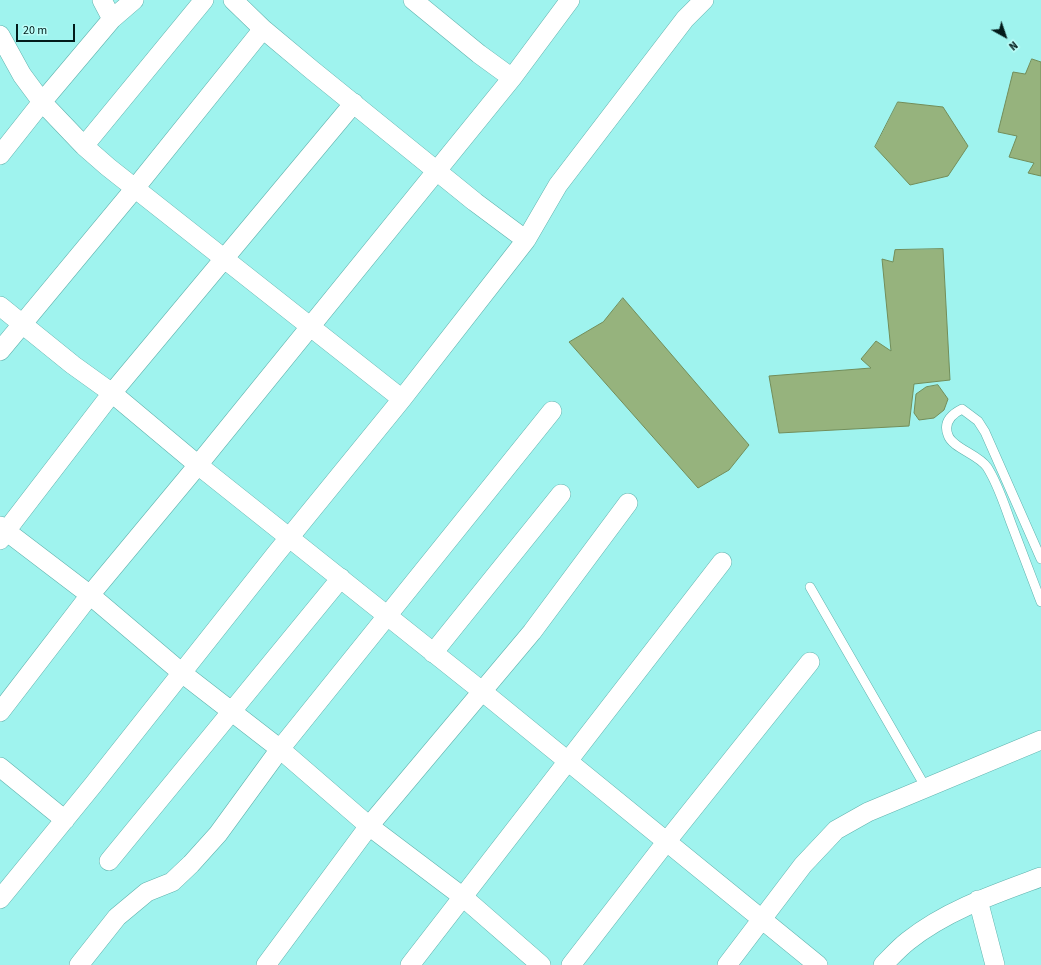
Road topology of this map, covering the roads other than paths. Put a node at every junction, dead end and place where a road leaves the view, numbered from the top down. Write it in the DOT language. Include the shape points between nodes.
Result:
graph roads {
  1 [pos="102,0"];
  2 [pos="134,0"];
  3 [pos="204,0"];
  4 [pos="233,0"];
  5 [pos="413,0"];
  6 [pos="704,0"];
  7 [pos="566,1"];
  8 [pos="112,19"];
  9 [pos="262,29"];
  10 [pos="0,36"];
  11 [pos="512,78"];
  12 [pos="42,102"];
  13 [pos="354,103"];
  14 [pos="84,146"];
  15 [pos="0,155"];
  16 [pos="436,171"];
  17 [pos="136,187"];
  18 [pos="526,240"];
  19 [pos="224,257"];
  20 [pos="0,306"];
  21 [pos="24,324"];
  22 [pos="309,327"];
  23 [pos="0,351"];
  24 [pos="112,393"];
  25 [pos="402,399"];
  26 [pos="552,411"];
  27 [pos="198,465"];
  28 [pos="561,494"];
  29 [pos="628,502"];
  30 [pos="2,533"];
  31 [pos="289,538"];
  32 [pos="1041,559"];
  33 [pos="722,562"];
  34 [pos="341,578"];
  35 [pos="810,587"];
  36 [pos="90,596"];
  37 [pos="1041,602"];
  38 [pos="388,616"];
  39 [pos="433,654"];
  40 [pos="810,662"];
  41 [pos="182,672"];
  42 [pos="483,692"];
  43 [pos="230,711"];
  44 [pos="0,712"];
  45 [pos="1041,740"];
  46 [pos="280,749"];
  47 [pos="568,761"];
  48 [pos="0,767"];
  49 [pos="926,788"];
  50 [pos="65,820"];
  51 [pos="369,826"];
  52 [pos="667,841"];
  53 [pos="109,861"];
  54 [pos="1041,877"];
  55 [pos="463,896"];
  56 [pos="0,899"];
  57 [pos="978,900"];
  58 [pos="763,919"];
  59 [pos="79,965"];
  60 [pos="266,965"];
  61 [pos="410,965"];
  62 [pos="541,965"];
  63 [pos="571,965"];
  64 [pos="727,965"];
  65 [pos="818,965"];
  66 [pos="884,965"];
  67 [pos="995,965"];
  1 -- 8 [label="street"];
  2 -- 8 [label="street"];
  3 -- 14 [label="street"];
  4 -- 9 [label="street"];
  5 -- 11 [label="street"];
  6 -- 18 [label="street" via="686,19 558,185"];
  7 -- 11 [label="street"];
  8 -- 12 [label="street"];
  9 -- 13 [label="street"];
  9 -- 17 [label="street"];
  10 -- 12 [label="street" via="22,75"];
  11 -- 16 [label="street"];
  12 -- 14 [label="street"];
  12 -- 15 [label="street"];
  13 -- 16 [label="street"];
  13 -- 19 [label="street"];
  14 -- 17 [label="street"];
  16 -- 18 [label="street"];
  16 -- 22 [label="street"];
  17 -- 19 [label="street"];
  17 -- 21 [label="street"];
  18 -- 25 [label="street"];
  19 -- 22 [label="street"];
  19 -- 24 [label="street"];
  20 -- 21 [label="street"];
  21 -- 23 [label="street"];
  21 -- 24 [label="street" via="73,365"];
  22 -- 25 [label="street"];
  22 -- 27 [label="street"];
  24 -- 27 [label="street"];
  24 -- 30 [label="street"];
  25 -- 31 [label="street"];
  26 -- 38 [label="street"];
  27 -- 31 [label="street"];
  27 -- 36 [label="street"];
  28 -- 39 [label="street"];
  29 -- 42 [label="street" via="532,632"];
  30 -- 36 [label="street"];
  31 -- 34 [label="street"];
  31 -- 41 [label="street"];
  32 -- 37 [label="lane" via="985,432 978,421 962,409 952,414 946,425 948,436 986,466 996,485"];
  33 -- 47 [label="street"];
  34 -- 38 [label="street"];
  34 -- 43 [label="street"];
  35 -- 49 [label="lane"];
  36 -- 41 [label="street"];
  36 -- 44 [label="street"];
  38 -- 39 [label="street"];
  38 -- 46 [label="street"];
  39 -- 42 [label="street"];
  40 -- 52 [label="street"];
  41 -- 43 [label="street"];
  41 -- 50 [label="street"];
  42 -- 47 [label="street"];
  42 -- 51 [label="street"];
  43 -- 46 [label="street"];
  43 -- 53 [label="street"];
  45 -- 49 [label="street"];
  46 -- 51 [label="street"];
  46 -- 59 [label="street" via="218,834 192,864 172,882 147,892 117,917"];
  47 -- 52 [label="street"];
  47 -- 55 [label="street"];
  48 -- 50 [label="street"];
  49 -- 58 [label="street" via="868,812 836,830 804,865"];
  50 -- 56 [label="street"];
  51 -- 55 [label="street"];
  51 -- 60 [label="street"];
  52 -- 58 [label="street"];
  52 -- 63 [label="street"];
  54 -- 57 [label="street"];
  55 -- 61 [label="street"];
  55 -- 62 [label="street"];
  57 -- 66 [label="street" via="936,922 907,942"];
  57 -- 67 [label="street"];
  58 -- 64 [label="street"];
  58 -- 65 [label="street"];
}
